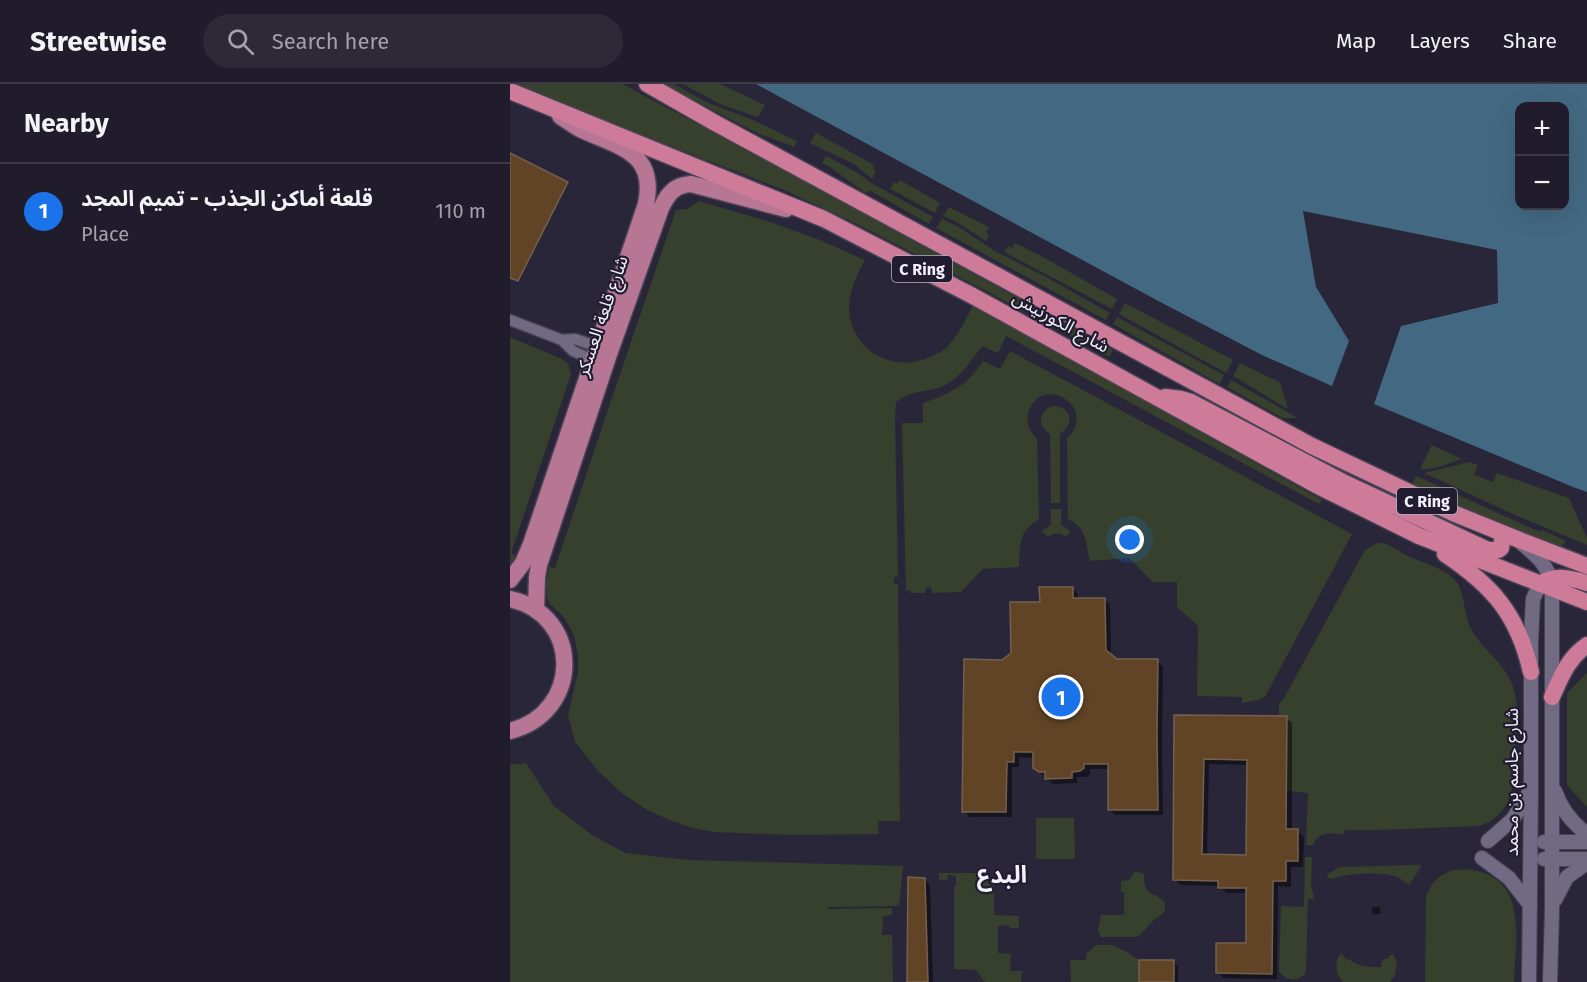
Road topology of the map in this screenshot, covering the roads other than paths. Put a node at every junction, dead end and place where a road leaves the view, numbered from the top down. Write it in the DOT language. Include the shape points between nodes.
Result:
graph roads {
  1 [pos="647,84"];
  2 [pos="510,91"];
  3 [pos="550,108"];
  4 [pos="824,219"];
  5 [pos="510,320"];
  6 [pos="599,354"];
  7 [pos="1155,396"];
  8 [pos="1419,536"];
  9 [pos="1510,537"];
  10 [pos="1587,566"];
  11 [pos="510,580"];
  12 [pos="1587,583"];
  13 [pos="1548,584"];
  14 [pos="510,599"];
  15 [pos="1587,602"];
  16 [pos="536,610"];
  17 [pos="1587,645"];
  18 [pos="1530,672"];
  19 [pos="1552,697"];
  20 [pos="510,731"];
  21 [pos="1553,783"];
  22 [pos="1531,789"];
  23 [pos="1587,834"];
  24 [pos="1488,841"];
  25 [pos="1530,842"];
  26 [pos="1551,842"];
  27 [pos="1587,842"];
  28 [pos="1482,858"];
  29 [pos="1530,859"];
  30 [pos="1551,859"];
  31 [pos="1587,861"];
  32 [pos="1530,905"];
  33 [pos="1552,911"];
  34 [pos="1529,982"];
  35 [pos="1550,982"];
  1 -- 9 [label="highway, شارع الكورنيش / C Ring" via="1312,446"];
  2 -- 3 [label="highway, شارع الكورنيش / C Ring"];
  3 -- 4 [label="highway, شارع الكورنيش / C Ring"];
  3 -- 6 [label="main road, شارع قلعة العسكر" via="579,128 636,157 648,178 646,204"];
  4 -- 6 [label="main road, شارع قلعة العسكر" via="699,185 677,186 667,195"];
  4 -- 7 [label="highway, شارع الكورنيش / C Ring"];
  5 -- 6 [label="street" via="562,340 575,339"];
  6 -- 11 [label="main road, شارع قلعة العسكر" via="531,544"];
  6 -- 16 [label="main road, شارع قلعة العسكر" via="539,565"];
  7 -- 8 [label="highway, شارع الكورنيش / C Ring" via="1316,485"];
  7 -- 9 [label="highway" via="1191,402 1345,483 1488,550 1498,550"];
  8 -- 13 [label="highway, شارع الكورنيش / C Ring"];
  8 -- 18 [label="highway" via="1465,568 1501,603 1522,641"];
  9 -- 10 [label="highway, شارع الكورنيش / C Ring"];
  9 -- 13 [label="street" via="1544,564"];
  12 -- 13 [label="highway" via="1564,577"];
  13 -- 15 [label="highway, شارع الكورنيش / C Ring"];
  13 -- 18 [label="street, شارع جاسم بن محمد" via="1535,594 1532,603"];
  13 -- 19 [label="street"];
  14 -- 16 [label="main road"];
  16 -- 20 [label="main road" via="550,623 560,641 565,660 563,680 543,715"];
  17 -- 19 [label="highway" via="1571,659"];
  18 -- 22 [label="street, شارع جاسم بن محمد"];
  19 -- 21 [label="street"];
  21 -- 23 [label="street" via="1569,818"];
  21 -- 26 [label="street"];
  22 -- 24 [label="street" via="1513,819"];
  22 -- 25 [label="street, شارع جاسم بن محمد"];
  25 -- 26 [label="street"];
  25 -- 29 [label="street, شارع جاسم بن محمد"];
  26 -- 27 [label="street"];
  26 -- 30 [label="street"];
  28 -- 32 [label="street" via="1509,878"];
  29 -- 30 [label="street"];
  29 -- 32 [label="street, شارع جاسم بن محمد"];
  30 -- 31 [label="street"];
  30 -- 33 [label="street"];
  31 -- 33 [label="street" via="1567,877"];
  32 -- 34 [label="street, شارع جاسم بن محمد"];
  33 -- 35 [label="street"];
}
